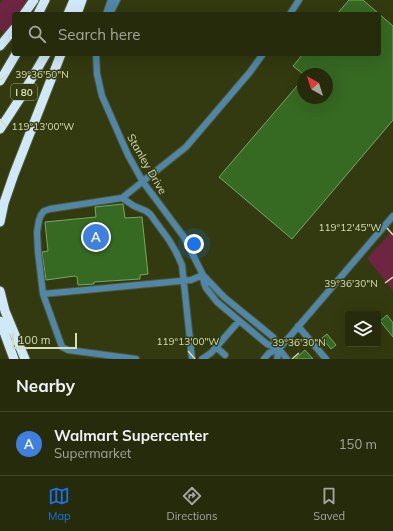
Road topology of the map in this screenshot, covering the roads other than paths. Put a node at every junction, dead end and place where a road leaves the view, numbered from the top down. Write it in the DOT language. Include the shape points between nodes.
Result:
graph roads {
  1 [pos="34,0"];
  2 [pos="45,0"];
  3 [pos="74,0"];
  4 [pos="82,0"];
  5 [pos="111,0"];
  6 [pos="117,0"];
  7 [pos="299,0"];
  8 [pos="25,12"];
  9 [pos="39,12"];
  10 [pos="69,12"];
  11 [pos="78,12"];
  12 [pos="107,12"];
  13 [pos="111,12"];
  14 [pos="291,12"];
  15 [pos="12,31"];
  16 [pos="1,45"];
  17 [pos="15,56"];
  18 [pos="45,56"];
  19 [pos="60,56"];
  20 [pos="96,56"];
  21 [pos="262,56"];
  22 [pos="0,81"];
  23 [pos="0,130"];
  24 [pos="143,181"];
  25 [pos="122,198"];
  26 [pos="393,216"];
  27 [pos="0,222"];
  28 [pos="203,275"];
  29 [pos="183,280"];
  30 [pos="0,291"];
  31 [pos="43,294"];
  32 [pos="0,299"];
  33 [pos="5,310"];
  34 [pos="0,321"];
  35 [pos="239,321"];
  36 [pos="298,326"];
  37 [pos="216,347"];
  38 [pos="279,349"];
  39 [pos="225,355"];
  40 [pos="14,359"];
  41 [pos="25,359"];
  42 [pos="136,359"];
  43 [pos="192,359"];
  44 [pos="202,359"];
  45 [pos="264,359"];
  46 [pos="278,359"];
  47 [pos="287,359"];
  48 [pos="326,359"];
  1 -- 8 [label="highway"];
  2 -- 9 [label="highway"];
  3 -- 10 [label="highway"];
  4 -- 11 [label="highway"];
  5 -- 12 [label="street"];
  6 -- 13 [label="street"];
  7 -- 14 [label="street"];
  15 -- 16 [label="highway"];
  17 -- 22 [label="highway, I 80"];
  18 -- 23 [label="highway, I 80"];
  19 -- 27 [label="highway" via="10,185"];
  20 -- 24 [label="street, Stanley Drive" via="102,96 128,155"];
  21 -- 24 [label="street" via="191,141"];
  24 -- 25 [label="street"];
  24 -- 28 [label="street, Stanley Drive" via="182,232"];
  25 -- 29 [label="street" via="146,210 169,240 182,265"];
  25 -- 31 [label="street" via="50,209 41,214 37,232"];
  26 -- 36 [label="street"];
  28 -- 29 [label="street"];
  28 -- 35 [label="street, Stanley Drive" via="204,283 211,295"];
  28 -- 38 [label="street, Stanley Drive" via="220,293 273,338"];
  29 -- 31 [label="street"];
  29 -- 43 [label="street"];
  30 -- 33 [label="highway"];
  31 -- 42 [label="street" via="60,344 65,349"];
  32 -- 33 [label="highway"];
  33 -- 41 [label="highway"];
  34 -- 40 [label="highway"];
  35 -- 37 [label="street"];
  35 -- 38 [label="street, Stanley Drive" via="267,344"];
  36 -- 38 [label="street"];
  36 -- 48 [label="street"];
  37 -- 39 [label="street"];
  37 -- 44 [label="street"];
  38 -- 45 [label="street" via="269,352"];
  38 -- 46 [label="street"];
  38 -- 47 [label="street"];
}
